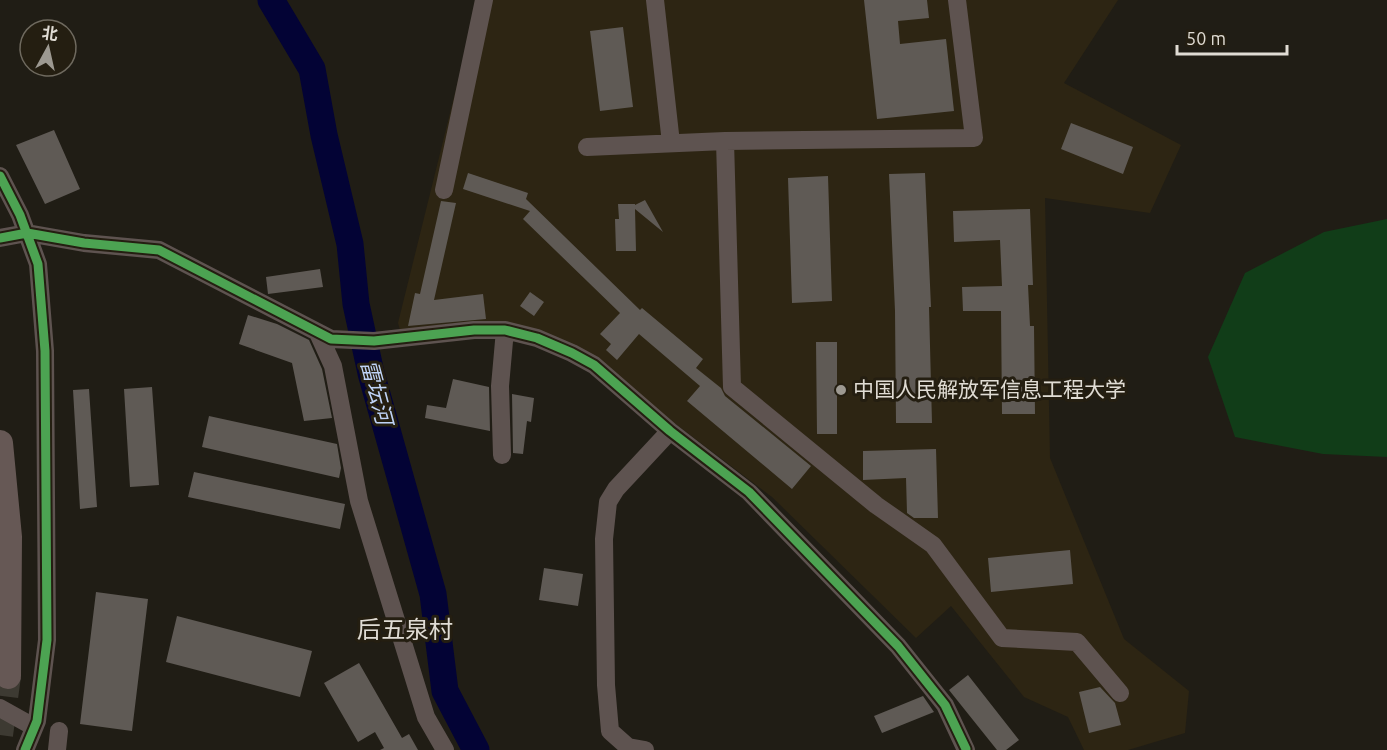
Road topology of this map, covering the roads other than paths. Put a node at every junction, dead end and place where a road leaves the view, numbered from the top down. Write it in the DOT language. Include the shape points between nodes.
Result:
graph roads {
  1 [pos="484,0"];
  2 [pos="655,0"];
  3 [pos="957,0"];
  4 [pos="725,141"];
  5 [pos="671,143"];
  6 [pos="588,147"];
  7 [pos="0,176"];
  8 [pos="444,190"];
  9 [pos="27,233"];
  10 [pos="0,238"];
  11 [pos="505,330"];
  12 [pos="325,336"];
  13 [pos="670,431"];
  14 [pos="0,443"];
  15 [pos="502,454"];
  16 [pos="8,676"];
  17 [pos="1120,693"];
  18 [pos="0,708"];
  19 [pos="34,727"];
  20 [pos="59,731"];
  21 [pos="966,749"];
  22 [pos="25,750"];
  23 [pos="57,750"];
  24 [pos="445,750"];
  25 [pos="645,750"];
  1 -- 8 [label="street"];
  2 -- 5 [label="street"];
  3 -- 4 [label="street" via="974,138"];
  4 -- 5 [label="street"];
  4 -- 17 [label="street" via="732,387 876,505 933,545 1002,638 1077,642"];
  5 -- 6 [label="street"];
  7 -- 9 [label="street"];
  9 -- 10 [label="street"];
  9 -- 12 [label="street" via="159,250"];
  9 -- 19 [label="street" via="38,264 45,351 47,640"];
  11 -- 12 [label="street" via="374,341"];
  11 -- 13 [label="street" via="553,344 594,365"];
  11 -- 15 [label="street" via="500,386"];
  12 -- 24 [label="street" via="359,501 426,717"];
  13 -- 21 [label="street" via="749,492 898,646 945,705"];
  13 -- 25 [label="street" via="616,489 606,512 606,685 610,731 628,747"];
  14 -- 16 [label="highway" via="9,537"];
  18 -- 19 [label="street"];
  19 -- 22 [label="street"];
  20 -- 23 [label="street"];
}
